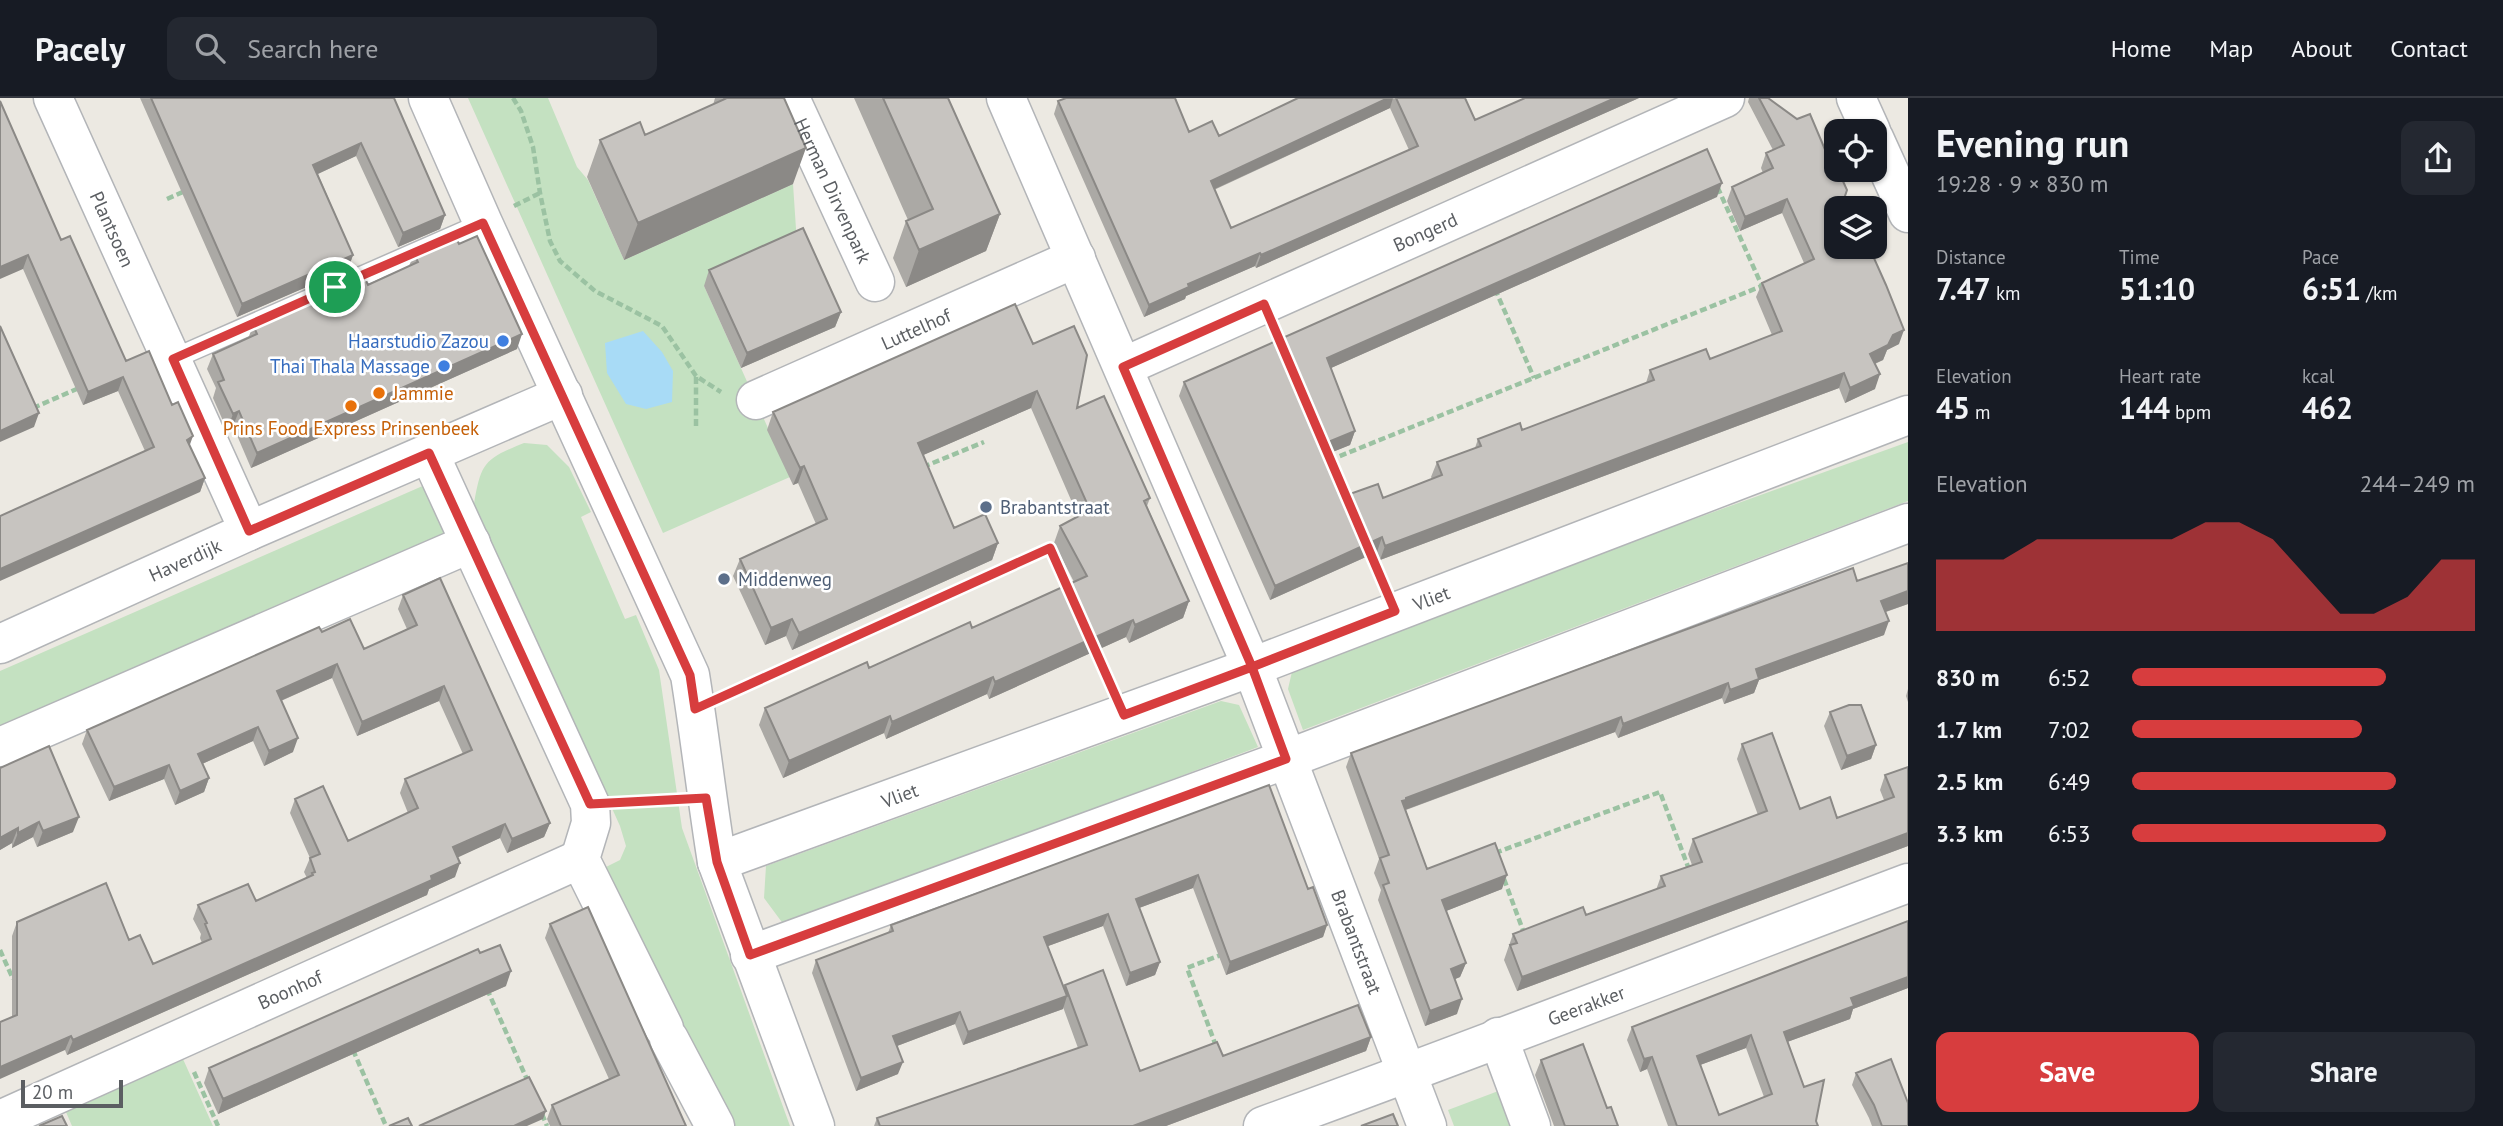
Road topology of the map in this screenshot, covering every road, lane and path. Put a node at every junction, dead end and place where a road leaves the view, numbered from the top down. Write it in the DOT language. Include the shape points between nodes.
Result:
graph roads {
  1 [pos="53,98"];
  2 [pos="428,98"];
  3 [pos="513,98"];
  4 [pos="790,98"];
  5 [pos="1006,98"];
  6 [pos="1725,98"];
  7 [pos="1856,98"];
  8 [pos="1866,119"];
  9 [pos="1887,167"];
  10 [pos="1713,177"];
  11 [pos="192,188"];
  12 [pos="167,199"];
  13 [pos="1908,213"];
  14 [pos="483,223"];
  15 [pos="1076,258"];
  16 [pos="875,282"];
  17 [pos="173,359"];
  18 [pos="1123,367"];
  19 [pos="696,376"];
  20 [pos="82,386"];
  21 [pos="563,395"];
  22 [pos="744,399"];
  23 [pos="21,413"];
  24 [pos="1908,415"];
  25 [pos="696,426"];
  26 [pos="984,442"];
  27 [pos="1324,449"];
  28 [pos="429,453"];
  29 [pos="911,472"];
  30 [pos="1908,523"];
  31 [pos="249,531"];
  32 [pos="471,543"];
  33 [pos="1368,548"];
  34 [pos="1072,599"];
  35 [pos="1395,611"];
  36 [pos="1089,638"];
  37 [pos="0,644"];
  38 [pos="1252,667"];
  39 [pos="695,709"];
  40 [pos="1124,715"];
  41 [pos="0,747"];
  42 [pos="1286,759"];
  43 [pos="706,798"];
  44 [pos="590,804"];
  45 [pos="580,859"];
  46 [pos="717,862"];
  47 [pos="1499,866"];
  48 [pos="1503,878"];
  49 [pos="1693,879"];
  50 [pos="1908,883"];
  51 [pos="1526,941"];
  52 [pos="0,950"];
  53 [pos="1226,953"];
  54 [pos="750,955"];
  55 [pos="482,977"];
  56 [pos="16,985"];
  57 [pos="1498,1037"];
  58 [pos="348,1038"];
  59 [pos="180,1039"];
  60 [pos="1219,1053"];
  61 [pos="1408,1074"];
  62 [pos="531,1088"];
  63 [pos="542,1114"];
  64 [pos="0,1120"];
  65 [pos="218,1126"];
  66 [pos="386,1126"];
  67 [pos="547,1126"];
  68 [pos="715,1126"];
  69 [pos="815,1126"];
  70 [pos="1263,1126"];
  71 [pos="1427,1126"];
  72 [pos="1531,1126"];
  1 -- 17 [label="street, Plantsoen"];
  2 -- 14 [label="street"];
  3 -- 19 [label="path" via="533,148 548,229 560,261 596,291 662,326"];
  4 -- 16 [label="street, Herman Dirvenpark"];
  5 -- 15 [label="street, Brabantstraat"];
  6 -- 18 [label="street, Bongerd"];
  7 -- 8 [label="street"];
  9 -- 13 [label="street"];
  10 -- 27 [label="path" via="1762,286 1329,461"];
  11 -- 12 [label="path"];
  14 -- 17 [label="lane"];
  14 -- 21 [label="street"];
  15 -- 18 [label="street, Brabantstraat"];
  15 -- 22 [label="street, Luttelhof"];
  17 -- 31 [label="street, Plantsoen"];
  18 -- 38 [label="street, Brabantstraat"];
  19 -- 22 [label="path"];
  19 -- 25 [label="path"];
  20 -- 23 [label="path"];
  21 -- 28 [label="street, Haverdijk"];
  21 -- 39 [label="street" via="690,675"];
  24 -- 35 [label="street, Vliet"];
  26 -- 29 [label="path"];
  28 -- 31 [label="street, Haverdijk"];
  28 -- 32 [label="street"];
  30 -- 42 [label="street"];
  31 -- 37 [label="street, Haverdijk"];
  32 -- 41 [label="street"];
  32 -- 44 [label="street"];
  33 -- 35 [label="path"];
  34 -- 39 [label="path" via="1050,548"];
  35 -- 38 [label="street, Vliet"];
  36 -- 40 [label="path"];
  38 -- 40 [label="street, Vliet"];
  38 -- 42 [label="street, Brabantstraat"];
  39 -- 43 [label="street"];
  40 -- 46 [label="street, Vliet"];
  42 -- 54 [label="street"];
  42 -- 61 [label="street, Brabantstraat"];
  43 -- 44 [label="path"];
  43 -- 46 [label="street"];
  44 -- 45 [label="street" via="591,823"];
  45 -- 59 [label="street, Boonhof"];
  45 -- 68 [label="street"];
  46 -- 54 [label="street"];
  47 -- 49 [label="path" via="1494,853 1660,792"];
  48 -- 51 [label="path"];
  50 -- 57 [label="street, Geerakker"];
  52 -- 56 [label="path"];
  53 -- 60 [label="path" via="1187,968"];
  54 -- 69 [label="street"];
  55 -- 62 [label="path"];
  57 -- 61 [label="street, Geerakker"];
  57 -- 72 [label="street"];
  58 -- 66 [label="path"];
  59 -- 64 [label="street, Boonhof"];
  59 -- 65 [label="path"];
  61 -- 70 [label="street, Geerakker"];
  61 -- 71 [label="street, Brabantstraat"];
  63 -- 67 [label="path"];
}
